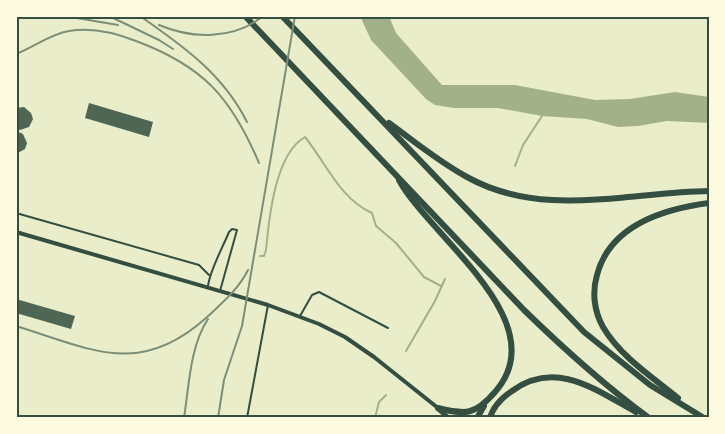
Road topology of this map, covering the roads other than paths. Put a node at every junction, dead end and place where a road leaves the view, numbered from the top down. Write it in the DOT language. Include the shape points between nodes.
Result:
graph roads {
  1 [pos="244,16"];
  2 [pos="282,16"];
  3 [pos="375,112"];
  4 [pos="395,172"];
  5 [pos="709,191"];
  6 [pos="709,203"];
  7 [pos="16,213"];
  8 [pos="16,232"];
  9 [pos="209,275"];
  10 [pos="207,289"];
  11 [pos="219,292"];
  12 [pos="268,305"];
  13 [pos="300,316"];
  14 [pos="388,328"];
  15 [pos="489,399"];
  16 [pos="438,408"];
  17 [pos="490,416"];
  18 [pos="701,416"];
  19 [pos="247,418"];
  20 [pos="449,418"];
  21 [pos="477,418"];
  22 [pos="648,418"];
  1 -- 4 [label="highway"];
  2 -- 3 [label="highway"];
  3 -- 5 [label="highway" via="468,178 524,198 580,201"];
  3 -- 18 [label="highway" via="584,332 650,385"];
  4 -- 15 [label="highway" via="404,188 504,315 511,337 510,360 501,384"];
  4 -- 22 [label="highway" via="475,259 572,356"];
  6 -- 18 [label="highway" via="666,212 640,222 620,236 608,250 595,282 597,314 614,343"];
  7 -- 9 [label="lane" via="199,265"];
  8 -- 10 [label="street"];
  9 -- 10 [label="lane"];
  9 -- 11 [label="lane" via="229,232 238,230"];
  10 -- 11 [label="street"];
  11 -- 12 [label="street"];
  12 -- 13 [label="street"];
  12 -- 19 [label="lane"];
  13 -- 14 [label="lane" via="312,295 319,292"];
  13 -- 16 [label="street" via="345,337"];
  15 -- 16 [label="highway" via="478,409 465,414"];
  15 -- 21 [label="highway"];
  16 -- 20 [label="street"];
  17 -- 22 [label="highway" via="505,396 517,387 547,376 587,385"];
}
